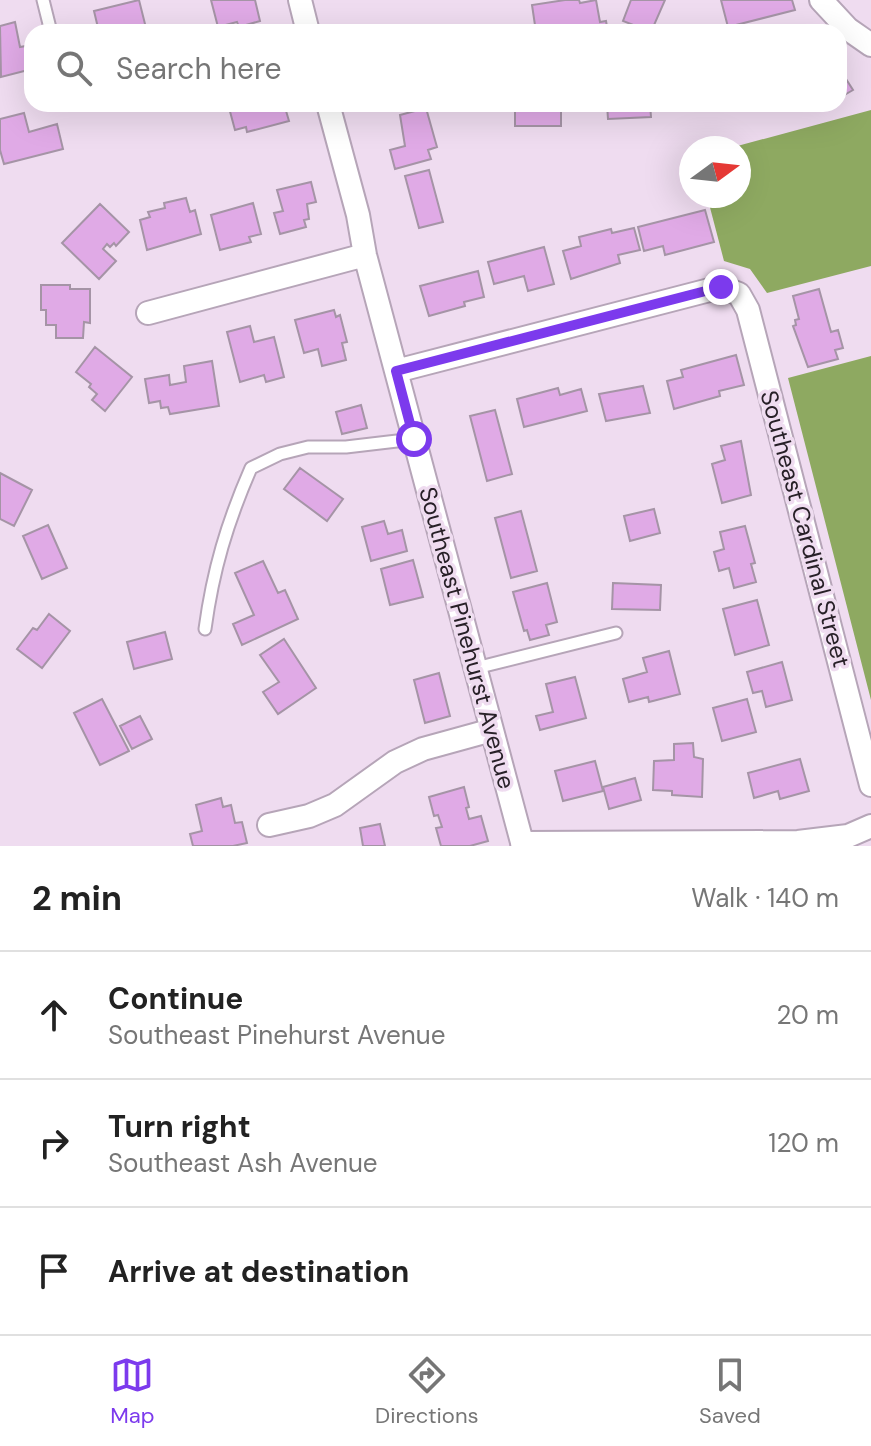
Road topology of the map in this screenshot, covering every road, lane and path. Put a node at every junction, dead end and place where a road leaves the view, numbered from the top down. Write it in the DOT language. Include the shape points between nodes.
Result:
graph roads {
  1 [pos="43,0"];
  2 [pos="300,0"];
  3 [pos="821,0"];
  4 [pos="49,24"];
  5 [pos="306,24"];
  6 [pos="843,24"];
  7 [pos="847,28"];
  8 [pos="871,45"];
  9 [pos="330,112"];
  10 [pos="365,255"];
  11 [pos="148,313"];
  12 [pos="396,371"];
  13 [pos="414,439"];
  14 [pos="205,629"];
  15 [pos="616,633"];
  16 [pos="476,668"];
  17 [pos="492,730"];
  18 [pos="871,785"];
  19 [pos="269,825"];
  20 [pos="871,826"];
  21 [pos="522,844"];
  1 -- 4 [label="lane"];
  2 -- 5 [label="street"];
  3 -- 6 [label="street"];
  7 -- 8 [label="street"];
  9 -- 10 [label="street, Southeast Pinehurst Avenue"];
  10 -- 11 [label="street"];
  10 -- 12 [label="street, Southeast Pinehurst Avenue"];
  12 -- 13 [label="street, Southeast Pinehurst Avenue"];
  12 -- 18 [label="street, Southeast Cardinal Street" via="721,287 739,294 748,310"];
  13 -- 14 [label="lane" via="308,447 251,468 216,560"];
  13 -- 16 [label="street, Southeast Pinehurst Avenue"];
  15 -- 16 [label="lane"];
  16 -- 17 [label="street, Southeast Pinehurst Avenue"];
  17 -- 19 [label="street" via="423,749 395,762 335,805"];
  17 -- 21 [label="street, Southeast Pinehurst Avenue"];
  20 -- 21 [label="street" via="848,836 798,842"];
}
